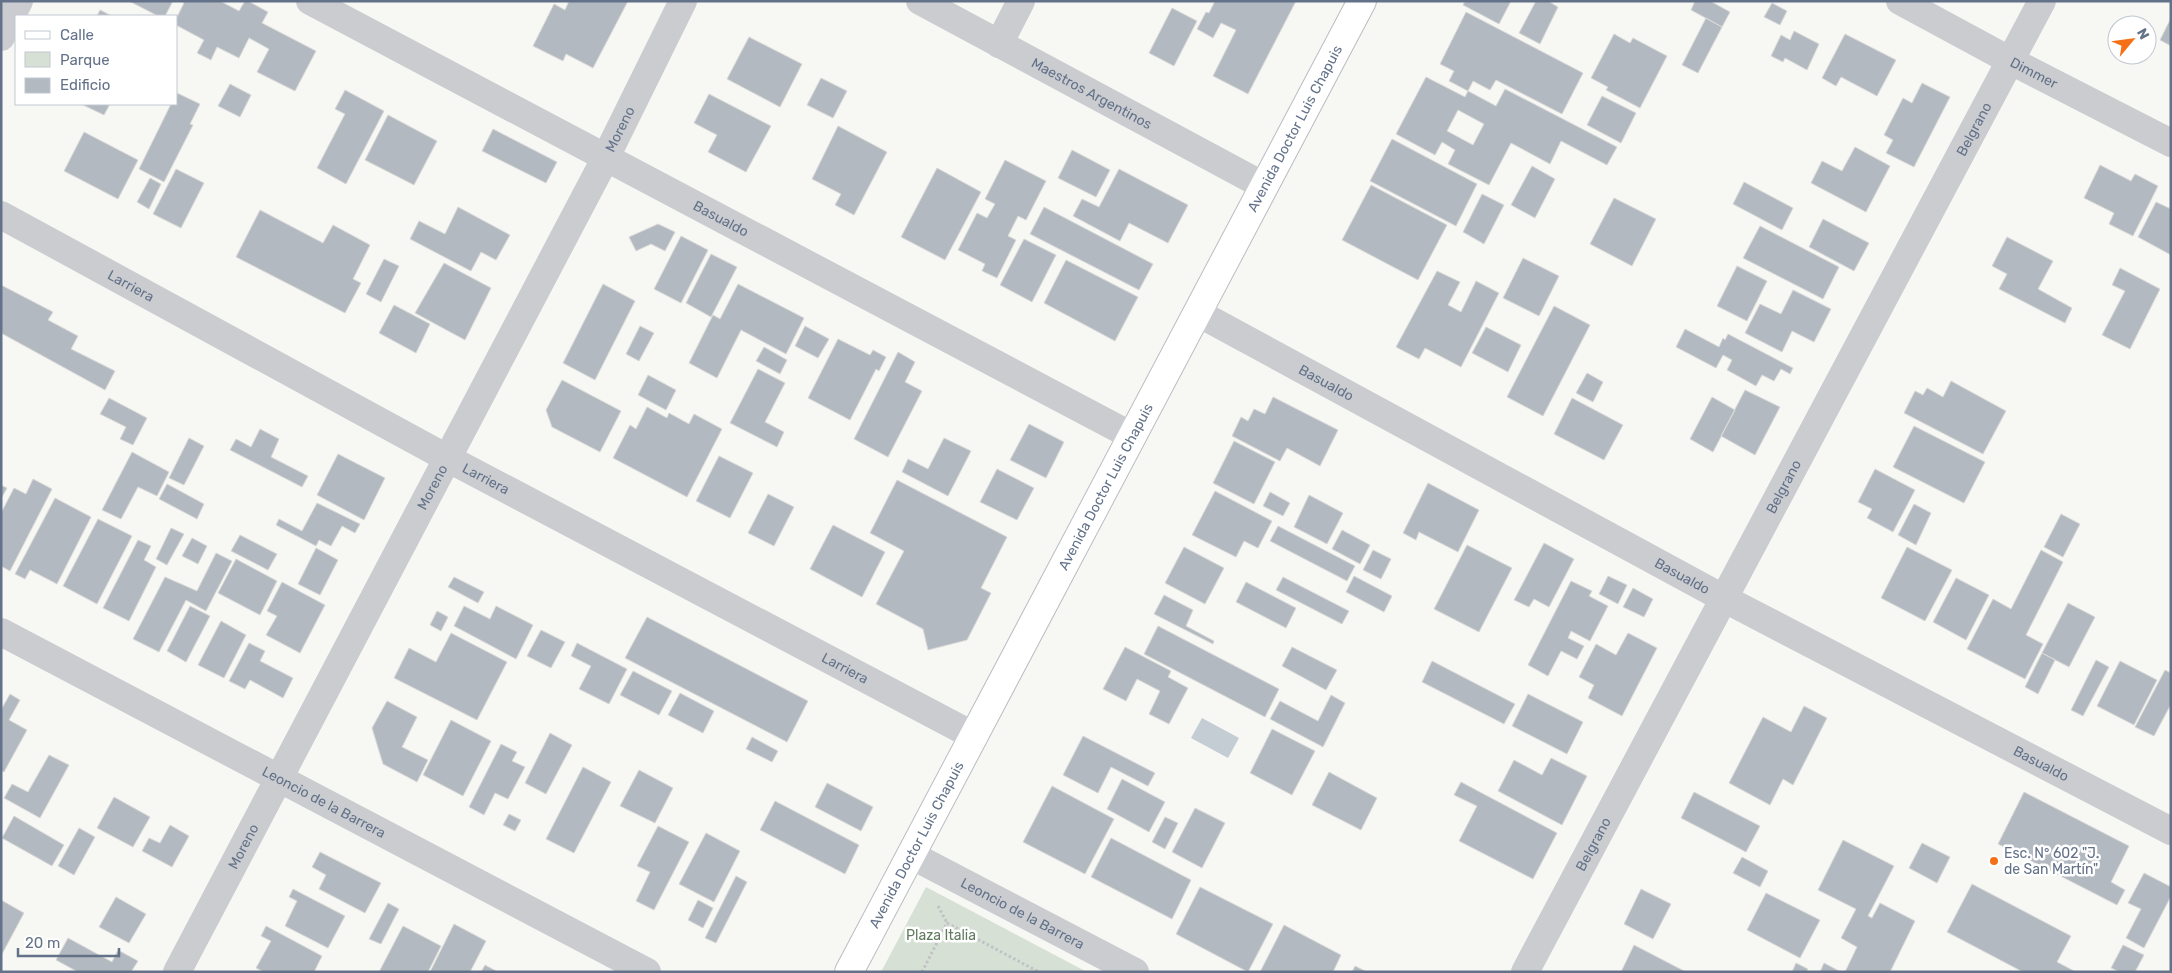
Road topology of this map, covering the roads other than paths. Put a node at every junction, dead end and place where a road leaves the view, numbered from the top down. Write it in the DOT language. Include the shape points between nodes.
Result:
graph roads {
  1 [pos="19,1"];
  2 [pos="310,1"];
  3 [pos="683,1"];
  4 [pos="920,1"];
  5 [pos="1021,1"];
  6 [pos="1362,1"];
  7 [pos="1900,1"];
  8 [pos="2042,1"];
  9 [pos="1,37"];
  10 [pos="999,44"];
  11 [pos="2011,61"];
  12 [pos="2171,143"];
  13 [pos="605,159"];
  14 [pos="1264,186"];
  15 [pos="1,215"];
  16 [pos="1198,313"];
  17 [pos="1132,436"];
  18 [pos="447,458"];
  19 [pos="1723,598"];
  20 [pos="1,632"];
  21 [pos="974,736"];
  22 [pos="279,778"];
  23 [pos="2171,831"];
  24 [pos="911,855"];
  25 [pos="177,972"];
  26 [pos="647,972"];
  27 [pos="849,972"];
  28 [pos="1135,972"];
  29 [pos="1525,972"];
  1 -- 9 [label="street"];
  2 -- 13 [label="street, Basualdo"];
  3 -- 13 [label="street, Moreno"];
  4 -- 10 [label="street, Maestros Argentinos"];
  5 -- 10 [label="street"];
  6 -- 14 [label="main road, Avenida Doctor Luis Chapuis"];
  7 -- 11 [label="street, Dimmer"];
  8 -- 11 [label="street, Belgrano"];
  10 -- 14 [label="street, Maestros Argentinos"];
  11 -- 12 [label="street, Dimmer"];
  11 -- 19 [label="street, Belgrano"];
  13 -- 17 [label="street, Basualdo"];
  13 -- 18 [label="street, Moreno"];
  14 -- 16 [label="main road, Avenida Doctor Luis Chapuis"];
  15 -- 18 [label="street, Larriera"];
  16 -- 17 [label="main road, Avenida Doctor Luis Chapuis"];
  16 -- 19 [label="street, Basualdo"];
  17 -- 21 [label="main road, Avenida Doctor Luis Chapuis"];
  18 -- 21 [label="street, Larriera"];
  18 -- 22 [label="street, Moreno"];
  19 -- 23 [label="street, Basualdo"];
  19 -- 29 [label="street, Belgrano"];
  20 -- 22 [label="street, Leoncio de la Barrera"];
  21 -- 24 [label="main road, Avenida Doctor Luis Chapuis"];
  22 -- 25 [label="street, Moreno"];
  22 -- 26 [label="street, Leoncio de la Barrera"];
  24 -- 27 [label="main road, Avenida Doctor Luis Chapuis"];
  24 -- 28 [label="street, Leoncio de la Barrera"];
}
